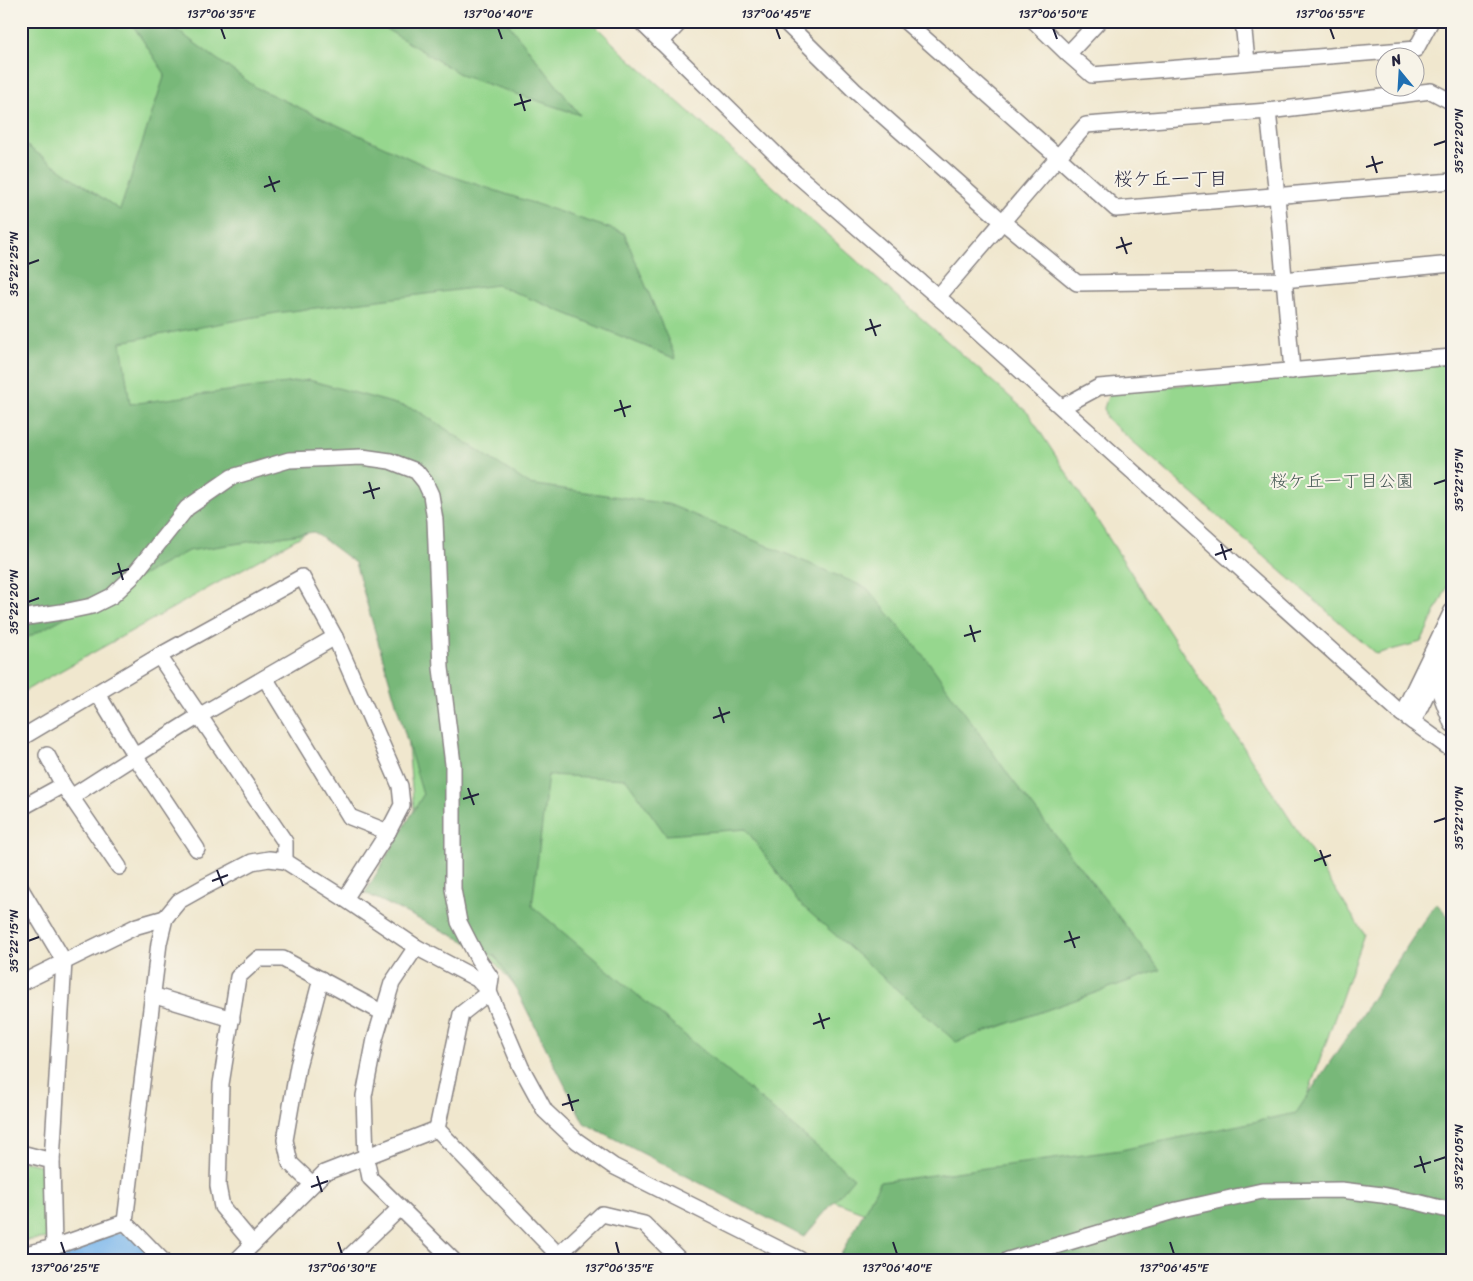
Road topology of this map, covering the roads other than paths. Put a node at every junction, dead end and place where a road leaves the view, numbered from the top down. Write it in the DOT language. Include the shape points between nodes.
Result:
graph roads {
  1 [pos="640,21"];
  2 [pos="681,21"];
  3 [pos="784,21"];
  4 [pos="905,21"];
  5 [pos="1034,21"];
  6 [pos="1099,21"];
  7 [pos="1243,21"];
  8 [pos="1431,21"];
  9 [pos="661,42"];
  10 [pos="1068,54"];
  11 [pos="1247,62"];
  12 [pos="1452,102"];
  13 [pos="1268,111"];
  14 [pos="1058,157"];
  15 [pos="1452,181"];
  16 [pos="1277,196"];
  17 [pos="1003,222"];
  18 [pos="1452,264"];
  19 [pos="1283,280"];
  20 [pos="938,297"];
  21 [pos="1452,357"];
  22 [pos="1292,371"];
  23 [pos="1062,407"];
  24 [pos="1452,611"];
  25 [pos="21,618"];
  26 [pos="335,637"];
  27 [pos="1452,641"];
  28 [pos="159,656"];
  29 [pos="265,678"];
  30 [pos="97,693"];
  31 [pos="199,716"];
  32 [pos="1407,718"];
  33 [pos="1452,724"];
  34 [pos="21,738"];
  35 [pos="1452,750"];
  36 [pos="47,755"];
  37 [pos="135,756"];
  38 [pos="67,791"];
  39 [pos="21,808"];
  40 [pos="388,832"];
  41 [pos="197,849"];
  42 [pos="285,861"];
  43 [pos="119,867"];
  44 [pos="21,889"];
  45 [pos="345,899"];
  46 [pos="166,918"];
  47 [pos="416,947"];
  48 [pos="64,961"];
  49 [pos="321,979"];
  50 [pos="21,983"];
  51 [pos="489,992"];
  52 [pos="152,995"];
  53 [pos="383,1012"];
  54 [pos="232,1019"];
  55 [pos="437,1129"];
  56 [pos="21,1153"];
  57 [pos="366,1158"];
  58 [pos="52,1161"];
  59 [pos="312,1184"];
  60 [pos="400,1208"];
  61 [pos="1452,1211"];
  62 [pos="125,1222"];
  63 [pos="253,1244"];
  64 [pos="54,1247"];
  65 [pos="21,1255"];
  66 [pos="558,1258"];
  67 [pos="162,1260"];
  68 [pos="237,1260"];
  69 [pos="346,1260"];
  70 [pos="453,1260"];
  71 [pos="680,1260"];
  72 [pos="801,1260"];
  73 [pos="1008,1260"];
  1 -- 9 [label="street"];
  2 -- 9 [label="street"];
  3 -- 17 [label="street" via="854,90"];
  4 -- 14 [label="street"];
  5 -- 10 [label="street"];
  6 -- 10 [label="street"];
  7 -- 11 [label="street"];
  8 -- 11 [label="street" via="1416,49"];
  9 -- 20 [label="street" via="795,173"];
  10 -- 11 [label="street" via="1092,75"];
  12 -- 13 [label="street" via="1431,91"];
  13 -- 14 [label="street" via="1086,126"];
  13 -- 16 [label="street"];
  14 -- 16 [label="street" via="1116,210"];
  14 -- 17 [label="street"];
  15 -- 16 [label="street"];
  16 -- 19 [label="street"];
  17 -- 19 [label="street" via="1077,284"];
  17 -- 20 [label="street"];
  18 -- 19 [label="street"];
  19 -- 22 [label="street"];
  20 -- 23 [label="street"];
  21 -- 22 [label="street"];
  22 -- 23 [label="street" via="1099,387"];
  23 -- 32 [label="street"];
  24 -- 32 [label="street"];
  25 -- 51 [label="street" via="84,608 112,596 131,578 187,508 232,477 289,460 353,458 390,461 416,471 431,495 436,520 441,668 454,764 453,889 459,922 492,978"];
  26 -- 28 [label="street" via="302,577"];
  26 -- 29 [label="street"];
  26 -- 40 [label="street" via="400,786 402,805"];
  27 -- 32 [label="street"];
  27 -- 33 [label="street" via="1441,695"];
  28 -- 30 [label="street"];
  28 -- 31 [label="street"];
  29 -- 31 [label="street"];
  29 -- 40 [label="street" via="350,817"];
  30 -- 34 [label="street"];
  30 -- 37 [label="street"];
  31 -- 37 [label="street"];
  31 -- 42 [label="street" via="285,842"];
  32 -- 35 [label="street"];
  36 -- 38 [label="street"];
  37 -- 38 [label="street"];
  37 -- 41 [label="street"];
  38 -- 39 [label="street"];
  38 -- 43 [label="street"];
  40 -- 45 [label="street"];
  42 -- 45 [label="street"];
  42 -- 46 [label="street" via="252,862 180,902"];
  44 -- 48 [label="street"];
  45 -- 47 [label="street"];
  46 -- 48 [label="street" via="137,926"];
  46 -- 52 [label="street" via="158,943"];
  47 -- 51 [label="street" via="477,979"];
  47 -- 53 [label="street" via="392,983"];
  48 -- 50 [label="street"];
  48 -- 58 [label="street"];
  49 -- 53 [label="street"];
  49 -- 54 [label="street" via="283,959 258,959 238,977"];
  49 -- 59 [label="street" via="298,1066 285,1140 290,1163"];
  51 -- 55 [label="street" via="461,1014"];
  51 -- 72 [label="street" via="521,1067 546,1111 577,1141 614,1166"];
  52 -- 54 [label="street"];
  52 -- 62 [label="street"];
  53 -- 57 [label="street" via="364,1096"];
  54 -- 63 [label="street" via="221,1084 218,1186 222,1207"];
  55 -- 57 [label="street"];
  55 -- 66 [label="street"];
  56 -- 58 [label="street"];
  57 -- 59 [label="street" via="324,1173"];
  57 -- 60 [label="street" via="370,1178"];
  58 -- 64 [label="street"];
  59 -- 63 [label="street"];
  60 -- 69 [label="street"];
  60 -- 70 [label="street"];
  61 -- 73 [label="street" via="1400,1198 1341,1190 1262,1191 1177,1210"];
  62 -- 64 [label="street"];
  62 -- 67 [label="street"];
  63 -- 68 [label="street"];
  64 -- 65 [label="street"];
  66 -- 71 [label="street" via="602,1214 644,1224"];
}
